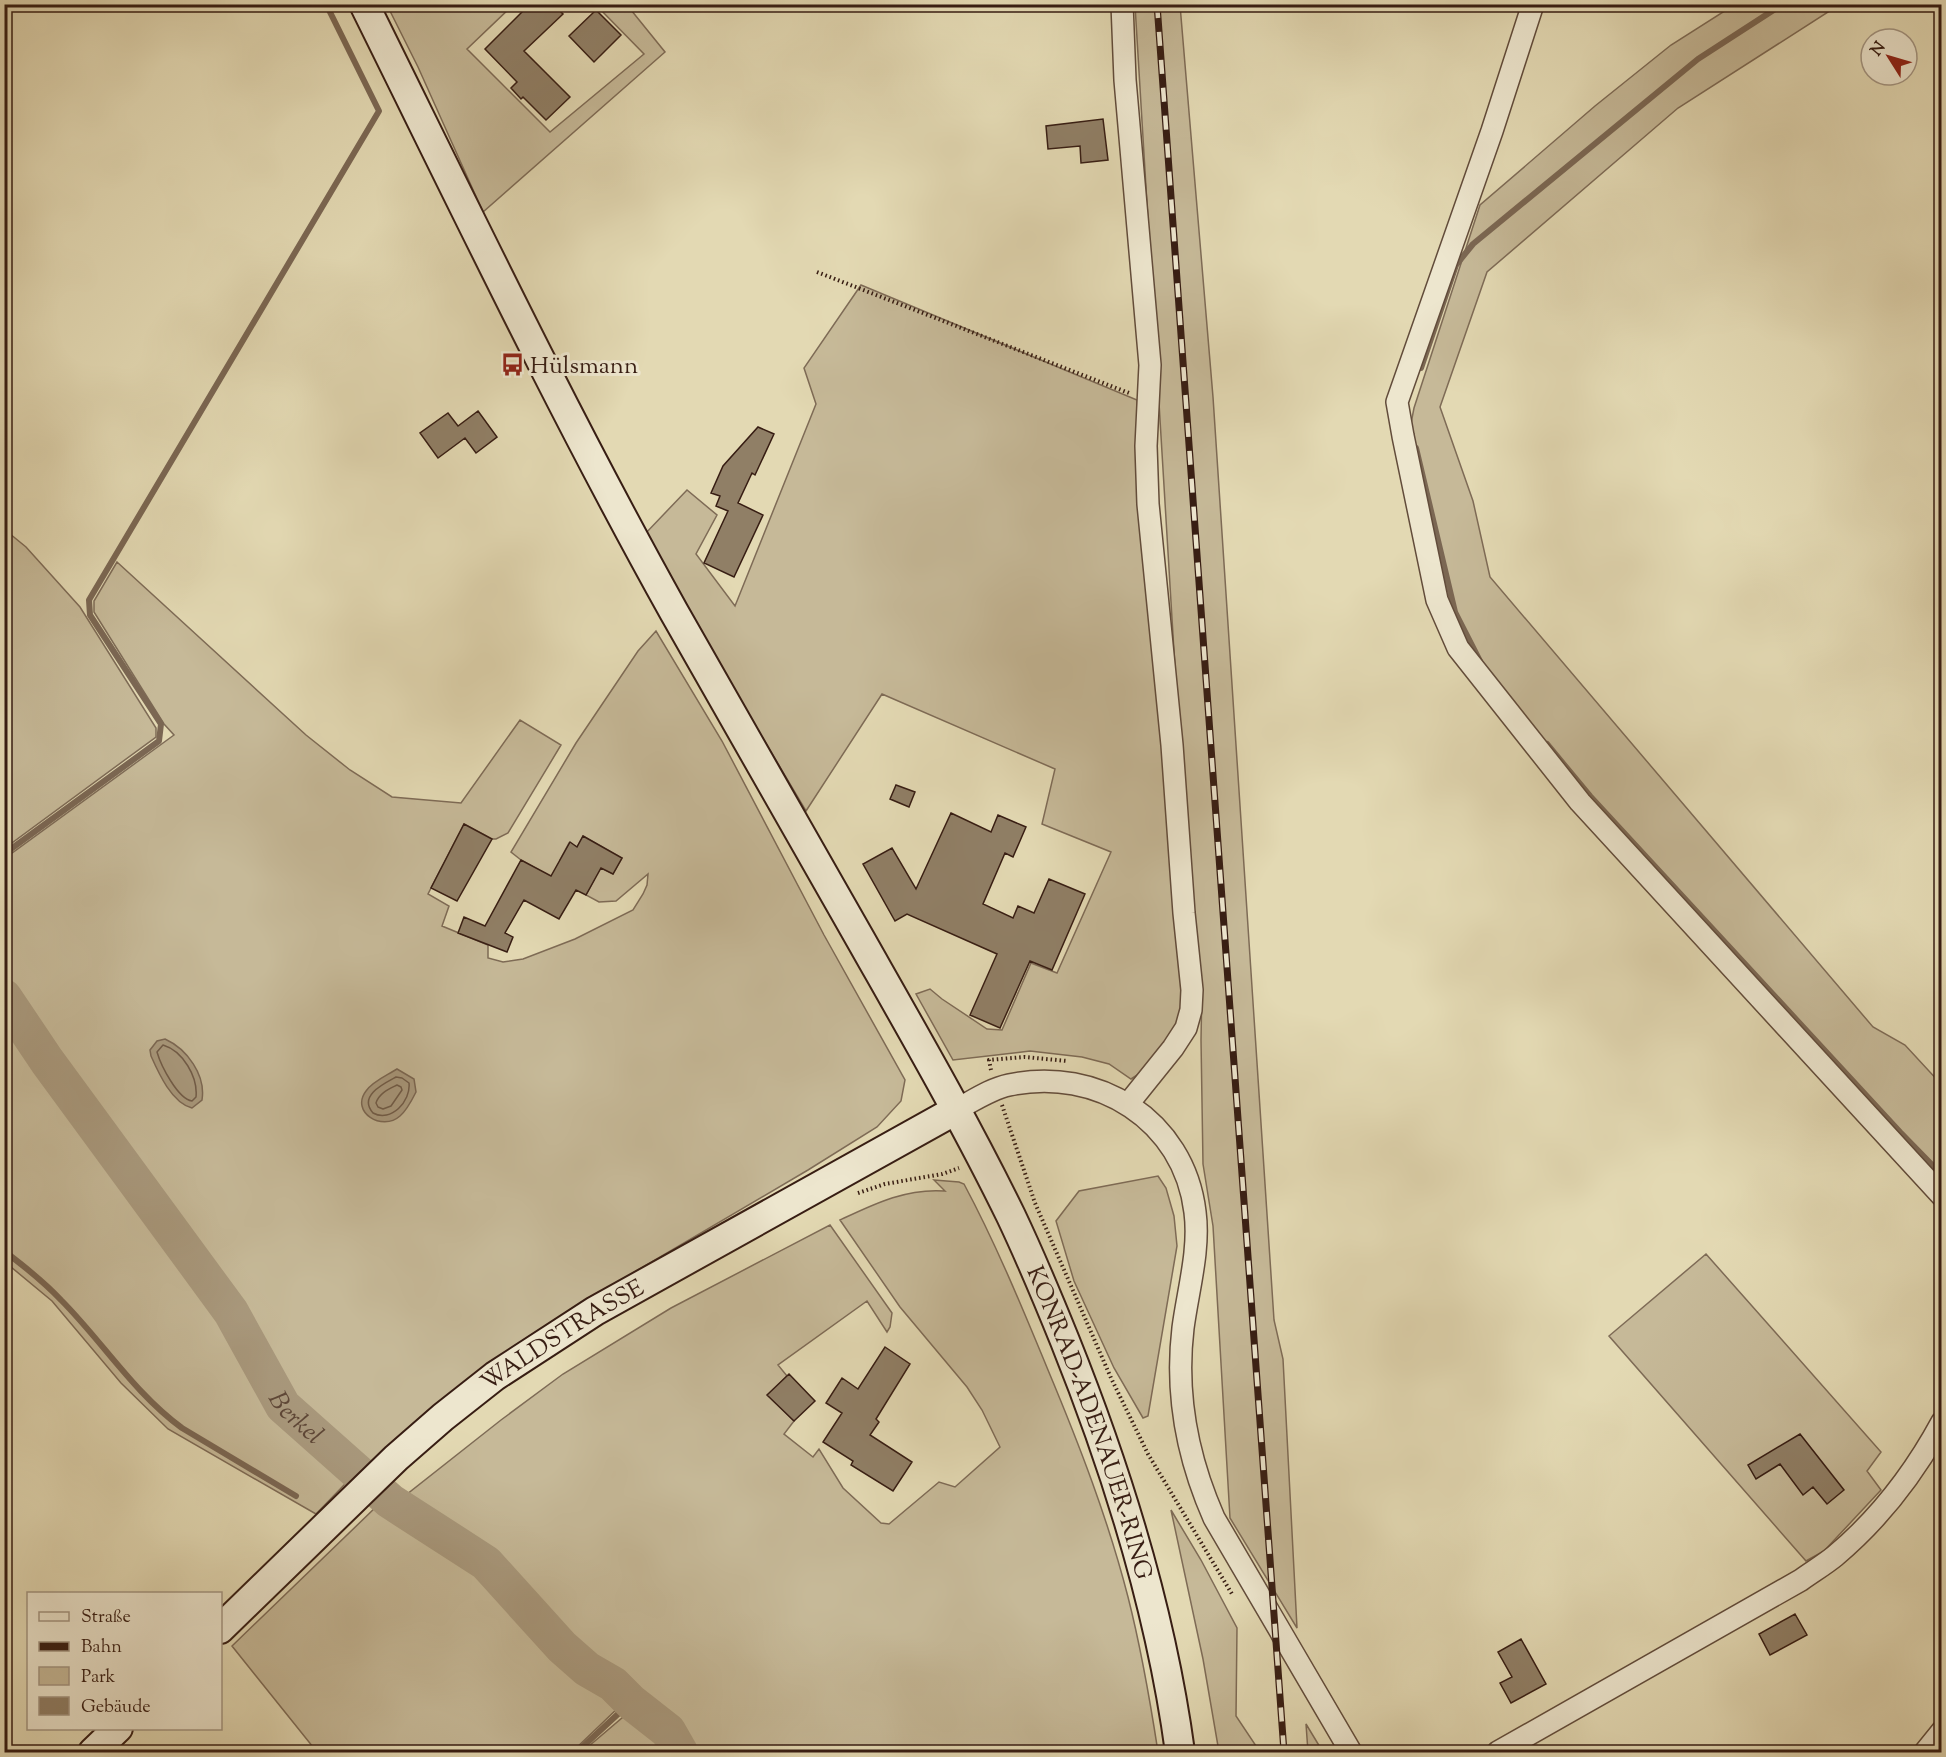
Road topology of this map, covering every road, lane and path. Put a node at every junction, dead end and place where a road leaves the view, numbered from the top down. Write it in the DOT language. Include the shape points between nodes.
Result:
graph roads {
  1 [pos="364,4"];
  2 [pos="1122,4"];
  3 [pos="1533,4"];
  4 [pos="817,272"];
  5 [pos="1149,396"];
  6 [pos="1128,1104"];
  7 [pos="956,1110"];
  8 [pos="1021,1161"];
  9 [pos="1941,1196"];
  10 [pos="1111,1378"];
  11 [pos="1941,1422"];
  12 [pos="222,1627"];
  13 [pos="116,1730"];
  14 [pos="1941,1731"];
  15 [pos="93,1752"];
  16 [pos="1180,1752"];
  17 [pos="1351,1752"];
  18 [pos="1498,1752"];
  19 [pos="1924,1752"];
  1 -- 7 [label="main road, KONRAD-ADENAUER-RING" via="600,477"];
  2 -- 5 [label="street" via="1150,366"];
  3 -- 9 [label="street" via="1397,402 1437,600 1458,648 1580,802"];
  4 -- 5 [label="path" via="1130,393"];
  5 -- 6 [label="street" via="1148,504 1192,990 1186,1028"];
  6 -- 7 [label="street" via="1095,1088 1049,1081 997,1088"];
  6 -- 17 [label="street" via="1169,1144 1186,1177 1195,1209 1197,1226 1180,1356 1180,1385 1196,1474 1214,1518"];
  7 -- 12 [label="main road, WALDSTRASSE" via="563,1330 495,1376 396,1458"];
  7 -- 16 [label="main road, KONRAD-ADENAUER-RING" via="1012,1218 1087,1395 1149,1591"];
  8 -- 10 [label="path" via="1035,1203"];
  11 -- 18 [label="street" via="1903,1484 1834,1557 1801,1580"];
  13 -- 15 [label="main road"];
  14 -- 19 [label="street"];
}
